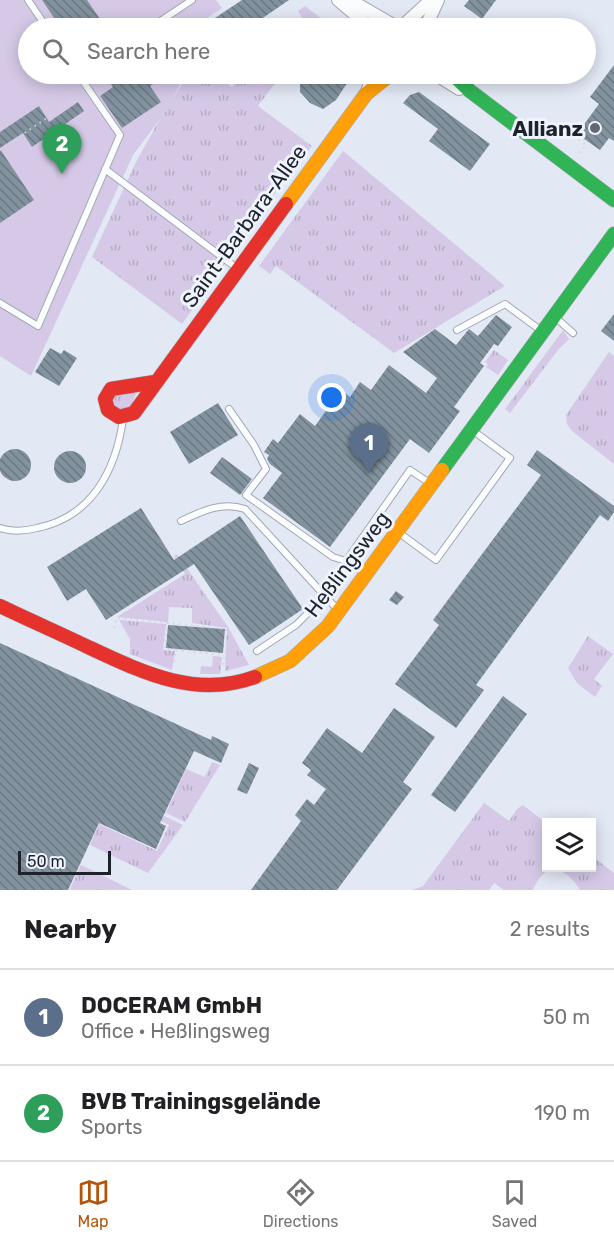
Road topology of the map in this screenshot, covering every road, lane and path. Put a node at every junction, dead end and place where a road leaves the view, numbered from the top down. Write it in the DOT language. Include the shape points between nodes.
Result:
graph roads {
  1 [pos="28,0"];
  2 [pos="192,0"];
  3 [pos="338,0"];
  4 [pos="350,0"];
  5 [pos="431,0"];
  6 [pos="438,0"];
  7 [pos="40,18"];
  8 [pos="165,18"];
  9 [pos="359,18"];
  10 [pos="377,18"];
  11 [pos="418,18"];
  12 [pos="430,18"];
  13 [pos="85,84"];
  14 [pos="105,84"];
  15 [pos="370,84"];
  16 [pos="378,84"];
  17 [pos="452,84"];
  18 [pos="463,84"];
  19 [pos="470,91"];
  20 [pos="69,93"];
  21 [pos="91,93"];
  22 [pos="366,94"];
  23 [pos="564,129"];
  24 [pos="0,150"];
  25 [pos="580,153"];
  26 [pos="105,169"];
  27 [pos="614,200"];
  28 [pos="614,234"];
  29 [pos="239,270"];
  30 [pos="0,303"];
  31 [pos="554,316"];
  32 [pos="457,330"];
  33 [pos="543,332"];
  34 [pos="573,333"];
  35 [pos="155,382"];
  36 [pos="229,409"];
  37 [pos="123,418"];
  38 [pos="472,430"];
  39 [pos="432,485"];
  40 [pos="181,521"];
  41 [pos="0,528"];
  42 [pos="397,532"];
  43 [pos="346,561"];
  44 [pos="366,574"];
  45 [pos="325,596"];
  46 [pos="0,606"];
  47 [pos="339,612"];
  48 [pos="167,623"];
  49 [pos="114,628"];
  50 [pos="176,650"];
  51 [pos="257,651"];
  52 [pos="224,655"];
  53 [pos="174,673"];
  54 [pos="221,676"];
  1 -- 7 [label="lane"];
  2 -- 8 [label="lane"];
  3 -- 9 [label="street"];
  4 -- 10 [label="street"];
  5 -- 11 [label="street"];
  6 -- 12 [label="street"];
  13 -- 21 [label="lane"];
  14 -- 21 [label="path"];
  15 -- 22 [label="street, Saint-Barbara-Allee"];
  16 -- 22 [label="street, Saint-Barbara-Allee"];
  17 -- 19 [label="street"];
  18 -- 19 [label="street"];
  19 -- 27 [label="street"];
  20 -- 24 [label="path" via="73,100"];
  21 -- 26 [label="lane" via="120,135"];
  22 -- 29 [label="street, Saint-Barbara-Allee"];
  23 -- 25 [label="path" via="586,145"];
  26 -- 29 [label="lane"];
  26 -- 30 [label="lane" via="38,326"];
  28 -- 31 [label="street, Heßlingsweg"];
  29 -- 35 [label="street, Saint-Barbara-Allee"];
  31 -- 33 [label="street, Heßlingsweg"];
  31 -- 34 [label="lane"];
  32 -- 33 [label="lane" via="505,304"];
  33 -- 38 [label="street, Heßlingsweg"];
  35 -- 37 [label="street, Saint-Barbara-Allee" via="134,413"];
  35 -- 37 [label="street" via="111,389 106,394 106,406 113,417"];
  36 -- 43 [label="lane" via="266,469 246,495 333,557"];
  37 -- 41 [label="lane" via="112,465 84,507 49,526 27,531"];
  38 -- 39 [label="street, Heßlingsweg"];
  38 -- 42 [label="lane" via="510,458 436,560"];
  39 -- 42 [label="street, Heßlingsweg"];
  39 -- 43 [label="lane" via="410,470"];
  40 -- 45 [label="lane" via="219,507 245,509"];
  42 -- 44 [label="street, Heßlingsweg"];
  43 -- 44 [label="lane"];
  44 -- 47 [label="street, Heßlingsweg"];
  45 -- 47 [label="lane"];
  45 -- 51 [label="lane" via="296,625"];
  46 -- 47 [label="street, Heßlingsweg" via="150,676 192,686 254,679 281,667 307,649"];
  48 -- 49 [label="path" via="117,618"];
  48 -- 50 [label="path" via="165,649"];
  48 -- 52 [label="path" via="226,629"];
  50 -- 52 [label="path"];
  50 -- 53 [label="path"];
  52 -- 54 [label="path"];
}
